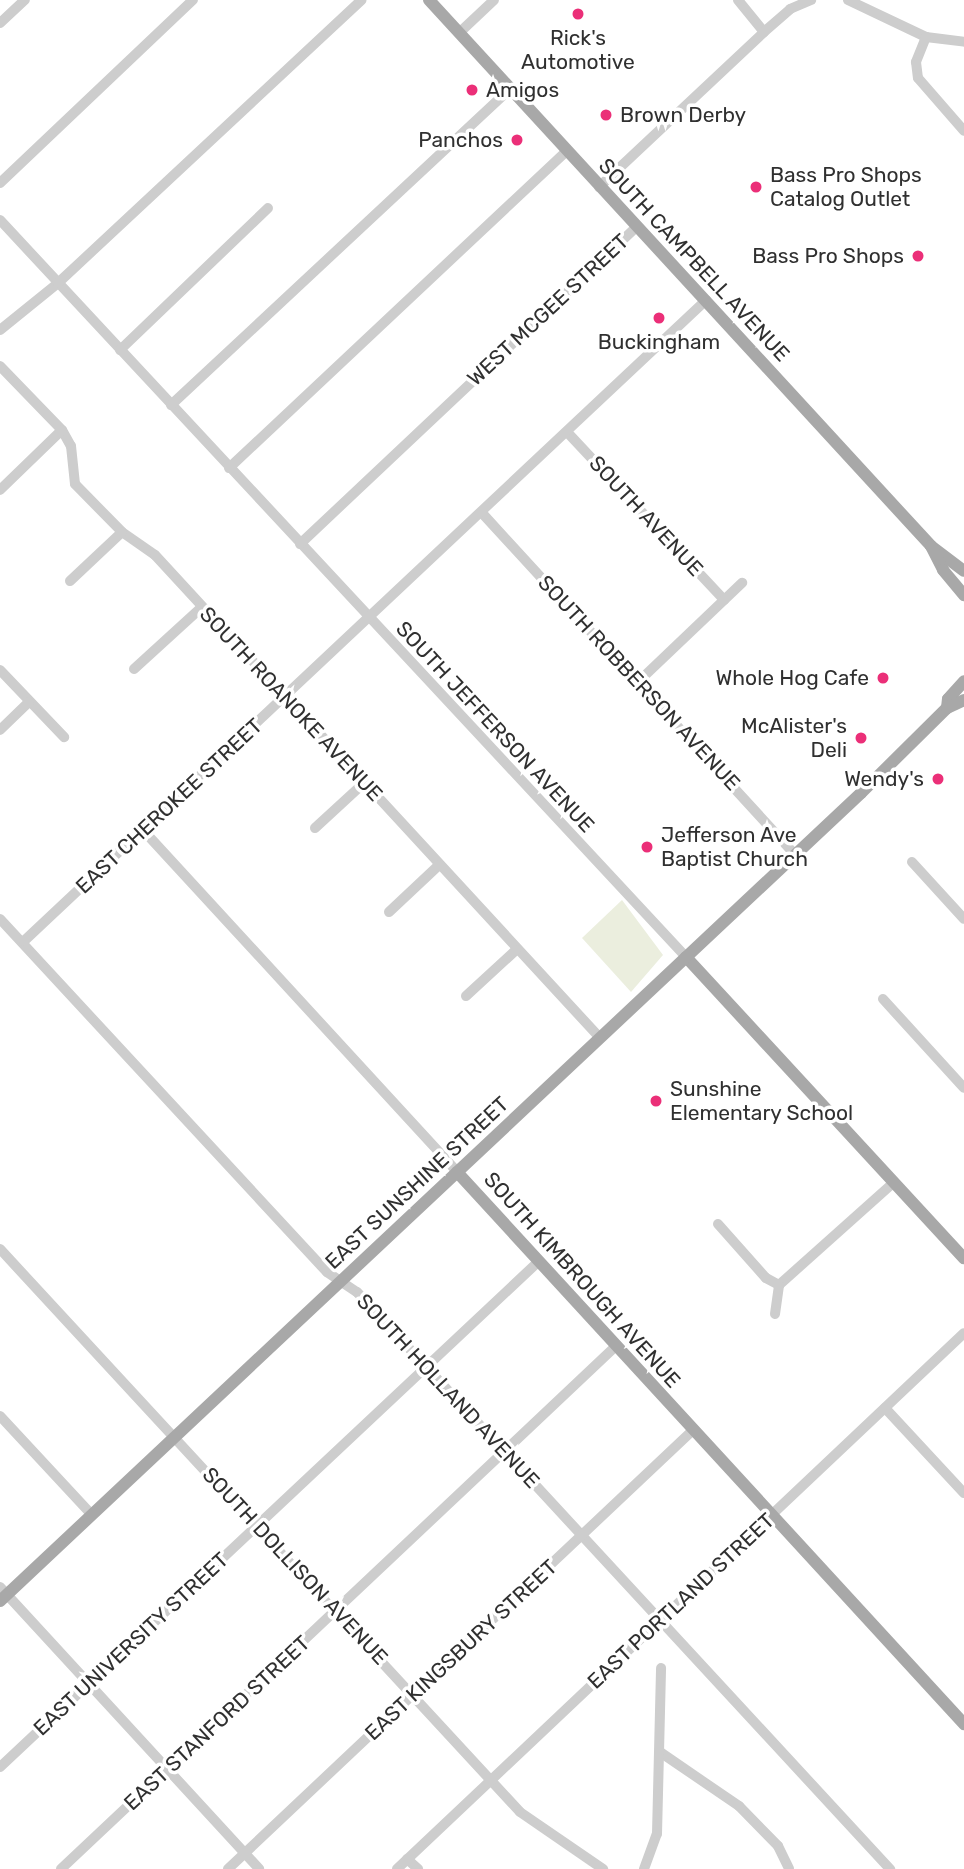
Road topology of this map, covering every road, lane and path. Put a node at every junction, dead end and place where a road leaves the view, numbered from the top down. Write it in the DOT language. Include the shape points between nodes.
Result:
graph roads {
  1 [pos="25,0"];
  2 [pos="192,0"];
  3 [pos="360,0"];
  4 [pos="429,0"];
  5 [pos="494,0"];
  6 [pos="738,0"];
  7 [pos="811,0"];
  8 [pos="848,0"];
  9 [pos="0,23"];
  10 [pos="764,32"];
  11 [pos="459,33"];
  12 [pos="926,37"];
  13 [pos="964,42"];
  14 [pos="510,89"];
  15 [pos="964,131"];
  16 [pos="566,151"];
  17 [pos="0,183"];
  18 [pos="599,187"];
  19 [pos="268,208"];
  20 [pos="0,220"];
  21 [pos="636,227"];
  22 [pos="58,283"];
  23 [pos="706,300"];
  24 [pos="0,330"];
  25 [pos="120,350"];
  26 [pos="0,366"];
  27 [pos="171,405"];
  28 [pos="62,430"];
  29 [pos="567,432"];
  30 [pos="229,468"];
  31 [pos="0,490"];
  32 [pos="482,513"];
  33 [pos="122,532"];
  34 [pos="300,544"];
  35 [pos="931,546"];
  36 [pos="964,571"];
  37 [pos="70,581"];
  38 [pos="742,583"];
  39 [pos="964,595"];
  40 [pos="724,600"];
  41 [pos="202,607"];
  42 [pos="369,618"];
  43 [pos="134,669"];
  44 [pos="0,670"];
  45 [pos="964,681"];
  46 [pos="638,682"];
  47 [pos="285,698"];
  48 [pos="964,700"];
  49 [pos="29,702"];
  50 [pos="947,708"];
  51 [pos="0,730"];
  52 [pos="64,737"];
  53 [pos="364,783"];
  54 [pos="314,828"];
  55 [pos="143,830"];
  56 [pos="795,855"];
  57 [pos="912,862"];
  58 [pos="439,865"];
  59 [pos="389,912"];
  60 [pos="0,919"];
  61 [pos="964,919"];
  62 [pos="10,930"];
  63 [pos="0,939"];
  64 [pos="24,941"];
  65 [pos="516,950"];
  66 [pos="686,957"];
  67 [pos="466,996"];
  68 [pos="883,999"];
  69 [pos="600,1038"];
  70 [pos="961,1080"];
  71 [pos="457,1172"];
  72 [pos="894,1182"];
  73 [pos="718,1224"];
  74 [pos="0,1249"];
  75 [pos="964,1258"];
  76 [pos="538,1262"];
  77 [pos="341,1281"];
  78 [pos="779,1285"];
  79 [pos="775,1314"];
  80 [pos="964,1333"];
  81 [pos="616,1346"];
  82 [pos="425,1367"];
  83 [pos="885,1408"];
  84 [pos="0,1416"];
  85 [pos="693,1430"];
  86 [pos="174,1437"];
  87 [pos="504,1451"];
  88 [pos="964,1493"];
  89 [pos="92,1514"];
  90 [pos="771,1515"];
  91 [pos="257,1525"];
  92 [pos="582,1535"];
  93 [pos="2,1594"];
  94 [pos="336,1612"];
  95 [pos="661,1620"];
  96 [pos="661,1668"];
  97 [pos="89,1684"];
  98 [pos="413,1695"];
  99 [pos="964,1724"];
  100 [pos="660,1752"];
  101 [pos="0,1768"];
  102 [pos="168,1770"];
  103 [pos="492,1779"];
  104 [pos="245,1853"];
  105 [pos="407,1859"];
  106 [pos="61,1869"];
  107 [pos="228,1869"];
  108 [pos="259,1869"];
  109 [pos="397,1869"];
  110 [pos="418,1869"];
  111 [pos="603,1869"];
  112 [pos="644,1869"];
  113 [pos="789,1869"];
  114 [pos="890,1869"];
  1 -- 9 [label="street"];
  2 -- 17 [label="street"];
  3 -- 22 [label="street"];
  4 -- 11 [label="main road, SOUTH CAMPBELL AVENUE"];
  5 -- 11 [label="street"];
  6 -- 10 [label="street"];
  7 -- 10 [label="street" via="790,9"];
  8 -- 12 [label="street"];
  10 -- 18 [label="street"];
  11 -- 14 [label="main road, SOUTH CAMPBELL AVENUE"];
  12 -- 13 [label="street"];
  12 -- 15 [label="street" via="916,62 918,78"];
  14 -- 16 [label="main road, SOUTH CAMPBELL AVENUE"];
  14 -- 27 [label="street"];
  16 -- 18 [label="main road, SOUTH CAMPBELL AVENUE"];
  16 -- 30 [label="street"];
  18 -- 21 [label="main road, SOUTH CAMPBELL AVENUE"];
  19 -- 25 [label="street"];
  20 -- 22 [label="street, SOUTH JEFFERSON AVENUE"];
  21 -- 23 [label="main road, SOUTH CAMPBELL AVENUE"];
  21 -- 34 [label="street, WEST MCGEE STREET"];
  22 -- 24 [label="street"];
  22 -- 25 [label="street, SOUTH JEFFERSON AVENUE"];
  23 -- 29 [label="street, EAST CHEROKEE STREET"];
  23 -- 35 [label="main road, SOUTH CAMPBELL AVENUE"];
  25 -- 27 [label="street, SOUTH JEFFERSON AVENUE"];
  26 -- 28 [label="street, SOUTH ROANOKE AVENUE"];
  27 -- 30 [label="street, SOUTH JEFFERSON AVENUE"];
  28 -- 31 [label="street"];
  28 -- 33 [label="street, SOUTH ROANOKE AVENUE" via="71,446 75,484"];
  29 -- 32 [label="street, EAST CHEROKEE STREET"];
  29 -- 40 [label="street, SOUTH AVENUE"];
  30 -- 34 [label="street, SOUTH JEFFERSON AVENUE"];
  32 -- 42 [label="street, EAST CHEROKEE STREET"];
  32 -- 46 [label="street, SOUTH ROBBERSON AVENUE"];
  33 -- 37 [label="street"];
  33 -- 41 [label="street, SOUTH ROANOKE AVENUE" via="156,555"];
  34 -- 42 [label="street, SOUTH JEFFERSON AVENUE"];
  35 -- 36 [label="main road, SOUTH CAMPBELL AVENUE"];
  35 -- 39 [label="main road, SOUTH CAMPBELL AVENUE"];
  38 -- 40 [label="street"];
  40 -- 46 [label="street"];
  41 -- 43 [label="street"];
  41 -- 47 [label="street, SOUTH ROANOKE AVENUE"];
  42 -- 47 [label="street, EAST CHEROKEE STREET"];
  42 -- 66 [label="street, SOUTH JEFFERSON AVENUE"];
  44 -- 49 [label="street"];
  45 -- 50 [label="main road" via="948,699"];
  46 -- 56 [label="street, SOUTH ROBBERSON AVENUE"];
  47 -- 53 [label="street, SOUTH ROANOKE AVENUE"];
  47 -- 55 [label="street, EAST CHEROKEE STREET"];
  48 -- 50 [label="main road"];
  49 -- 51 [label="street"];
  49 -- 52 [label="street"];
  50 -- 56 [label="main road, EAST SUNSHINE STREET"];
  53 -- 54 [label="street"];
  53 -- 58 [label="street, SOUTH ROANOKE AVENUE"];
  55 -- 64 [label="street, EAST CHEROKEE STREET"];
  55 -- 71 [label="street, SOUTH KIMBROUGH AVENUE"];
  56 -- 66 [label="main road, EAST SUNSHINE STREET"];
  57 -- 61 [label="street"];
  58 -- 59 [label="street"];
  58 -- 65 [label="street, SOUTH ROANOKE AVENUE"];
  60 -- 62 [label="street, SOUTH HOLLAND AVENUE"];
  62 -- 63 [label="street"];
  62 -- 64 [label="street, SOUTH HOLLAND AVENUE"];
  64 -- 77 [label="street, SOUTH HOLLAND AVENUE" via="327,1272"];
  65 -- 67 [label="street"];
  65 -- 69 [label="street, SOUTH ROANOKE AVENUE"];
  66 -- 69 [label="main road, EAST SUNSHINE STREET"];
  66 -- 72 [label="main road, SOUTH JEFFERSON AVENUE"];
  68 -- 70 [label="street"];
  69 -- 71 [label="main road, EAST SUNSHINE STREET"];
  71 -- 76 [label="main road, SOUTH KIMBROUGH AVENUE"];
  71 -- 77 [label="main road, EAST SUNSHINE STREET"];
  72 -- 75 [label="main road, SOUTH JEFFERSON AVENUE"];
  72 -- 78 [label="street"];
  73 -- 78 [label="street" via="766,1278"];
  74 -- 86 [label="street, SOUTH DOLLISON AVENUE"];
  76 -- 81 [label="main road, SOUTH KIMBROUGH AVENUE"];
  76 -- 82 [label="street, EAST UNIVERSITY STREET"];
  77 -- 82 [label="street, SOUTH HOLLAND AVENUE" via="357,1292"];
  77 -- 86 [label="main road, EAST SUNSHINE STREET"];
  78 -- 79 [label="street"];
  80 -- 83 [label="street, EAST PORTLAND STREET"];
  81 -- 85 [label="main road, SOUTH KIMBROUGH AVENUE"];
  81 -- 87 [label="street, EAST STANFORD STREET"];
  82 -- 87 [label="street, SOUTH HOLLAND AVENUE"];
  82 -- 91 [label="street, EAST UNIVERSITY STREET"];
  83 -- 88 [label="street"];
  83 -- 90 [label="street, EAST PORTLAND STREET"];
  84 -- 89 [label="street"];
  85 -- 90 [label="main road, SOUTH KIMBROUGH AVENUE"];
  85 -- 92 [label="street, EAST KINGSBURY STREET"];
  86 -- 89 [label="main road, EAST SUNSHINE STREET"];
  86 -- 91 [label="street, SOUTH DOLLISON AVENUE"];
  87 -- 92 [label="street, SOUTH HOLLAND AVENUE"];
  87 -- 94 [label="street, EAST STANFORD STREET"];
  89 -- 93 [label="main road, EAST SUNSHINE STREET"];
  90 -- 95 [label="street, EAST PORTLAND STREET"];
  90 -- 99 [label="main road, SOUTH KIMBROUGH AVENUE"];
  91 -- 94 [label="street, SOUTH DOLLISON AVENUE"];
  91 -- 97 [label="street, EAST UNIVERSITY STREET"];
  92 -- 95 [label="street, SOUTH HOLLAND AVENUE"];
  92 -- 98 [label="street, EAST KINGSBURY STREET"];
  93 -- 97 [label="street"];
  94 -- 98 [label="street, SOUTH DOLLISON AVENUE"];
  94 -- 102 [label="street, EAST STANFORD STREET"];
  95 -- 103 [label="street, EAST PORTLAND STREET"];
  95 -- 114 [label="street, SOUTH HOLLAND AVENUE"];
  96 -- 100 [label="street"];
  97 -- 101 [label="street, EAST UNIVERSITY STREET"];
  97 -- 102 [label="street"];
  98 -- 103 [label="street, SOUTH DOLLISON AVENUE"];
  98 -- 104 [label="street, EAST KINGSBURY STREET"];
  100 -- 112 [label="street" via="657,1834"];
  100 -- 113 [label="street" via="739,1806 778,1846"];
  102 -- 104 [label="street"];
  102 -- 106 [label="street, EAST STANFORD STREET"];
  103 -- 105 [label="street, EAST PORTLAND STREET"];
  103 -- 111 [label="street, SOUTH DOLLISON AVENUE" via="520,1812"];
  104 -- 107 [label="street, EAST KINGSBURY STREET"];
  104 -- 108 [label="street"];
  105 -- 109 [label="street, EAST PORTLAND STREET"];
  105 -- 110 [label="street"];
}
